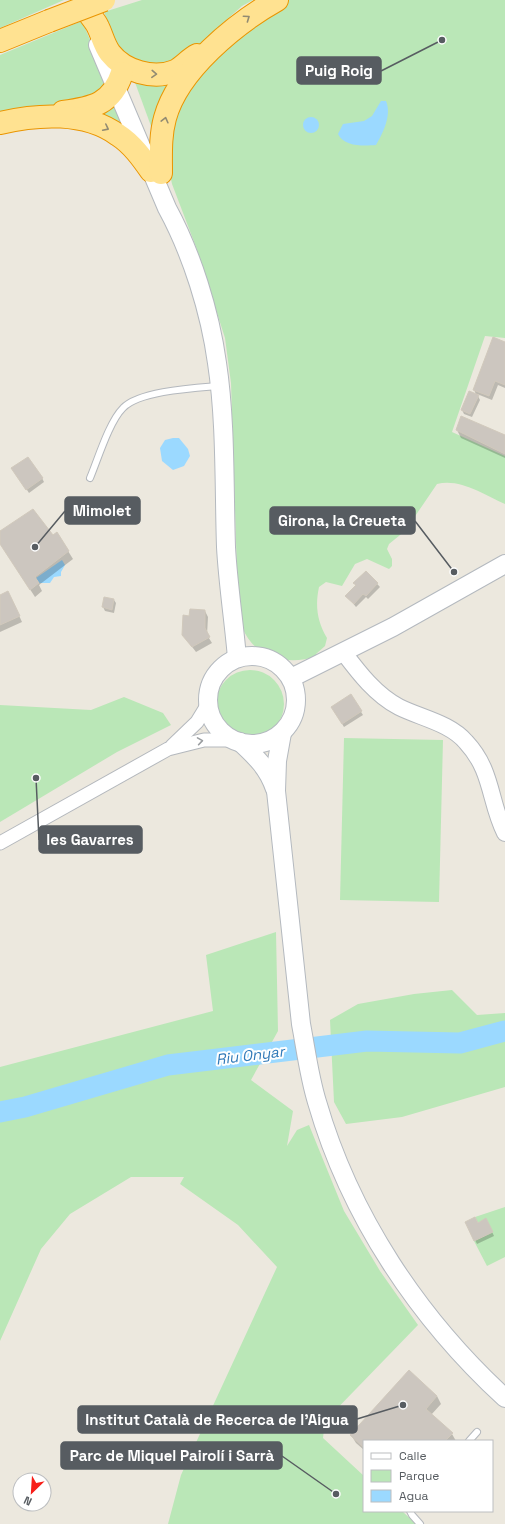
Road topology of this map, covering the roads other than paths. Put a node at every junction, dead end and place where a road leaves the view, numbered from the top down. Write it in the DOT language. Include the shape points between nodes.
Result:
graph roads {
  1 [pos="277,0"];
  2 [pos="92,3"];
  3 [pos="0,41"];
  4 [pos="220,41"];
  5 [pos="119,74"];
  6 [pos="28,116"];
  7 [pos="0,122"];
  8 [pos="156,172"];
  9 [pos="219,386"];
  10 [pos="90,478"];
  11 [pos="505,564"];
  12 [pos="344,652"];
  13 [pos="237,658"];
  14 [pos="291,678"];
  15 [pos="208,704"];
  16 [pos="282,733"];
  17 [pos="236,741"];
  18 [pos="168,749"];
  19 [pos="276,791"];
  20 [pos="505,833"];
  21 [pos="0,843"];
  22 [pos="505,1398"];
  23 [pos="477,1432"];
  24 [pos="470,1440"];
  25 [pos="411,1512"];
  26 [pos="420,1524"];
  4 -- 1 [label="highway, one-way" via="247,18"];
  2 -- 3 [label="highway, bridge"];
  2 -- 5 [label="highway" via="98,26"];
  5 -- 4 [label="highway, one-way" via="141,72 157,75 175,71"];
  8 -- 4 [label="highway, one-way" via="170,105 187,77"];
  5 -- 6 [label="highway" via="109,98 98,104 78,110"];
  5 -- 8 [label="main road"];
  6 -- 7 [label="highway"];
  6 -- 8 [label="highway, one-way" via="69,117 99,124 128,142"];
  8 -- 9 [label="main road" via="167,208 180,232 202,300 213,338"];
  9 -- 10 [label="lane" via="190,388 138,398 123,408 115,420"];
  9 -- 13 [label="main road" via="226,549"];
  11 -- 12 [label="main road"];
  12 -- 14 [label="main road"];
  12 -- 20 [label="street" via="364,680 398,707 445,727 465,741 477,755 488,777"];
  13 -- 14 [label="main road" via="264,657 282,668"];
  13 -- 15 [label="main road" via="225,665 216,675 210,689"];
  14 -- 16 [label="main road" via="296,692 296,707 291,721"];
  15 -- 17 [label="main road" via="216,725 226,736"];
  15 -- 18 [label="street" via="197,722"];
  16 -- 17 [label="main road" via="262,743"];
  16 -- 19 [label="main road" via="277,761"];
  18 -- 17 [label="street, one-way" via="204,740"];
  17 -- 19 [label="main road" via="261,762 270,775"];
  18 -- 21 [label="street"];
  19 -- 22 [label="main road" via="295,974 307,1058 315,1097 342,1170 367,1222 402,1280 451,1344"];
  23 -- 24 [label="lane"];
  25 -- 26 [label="lane"];
}
